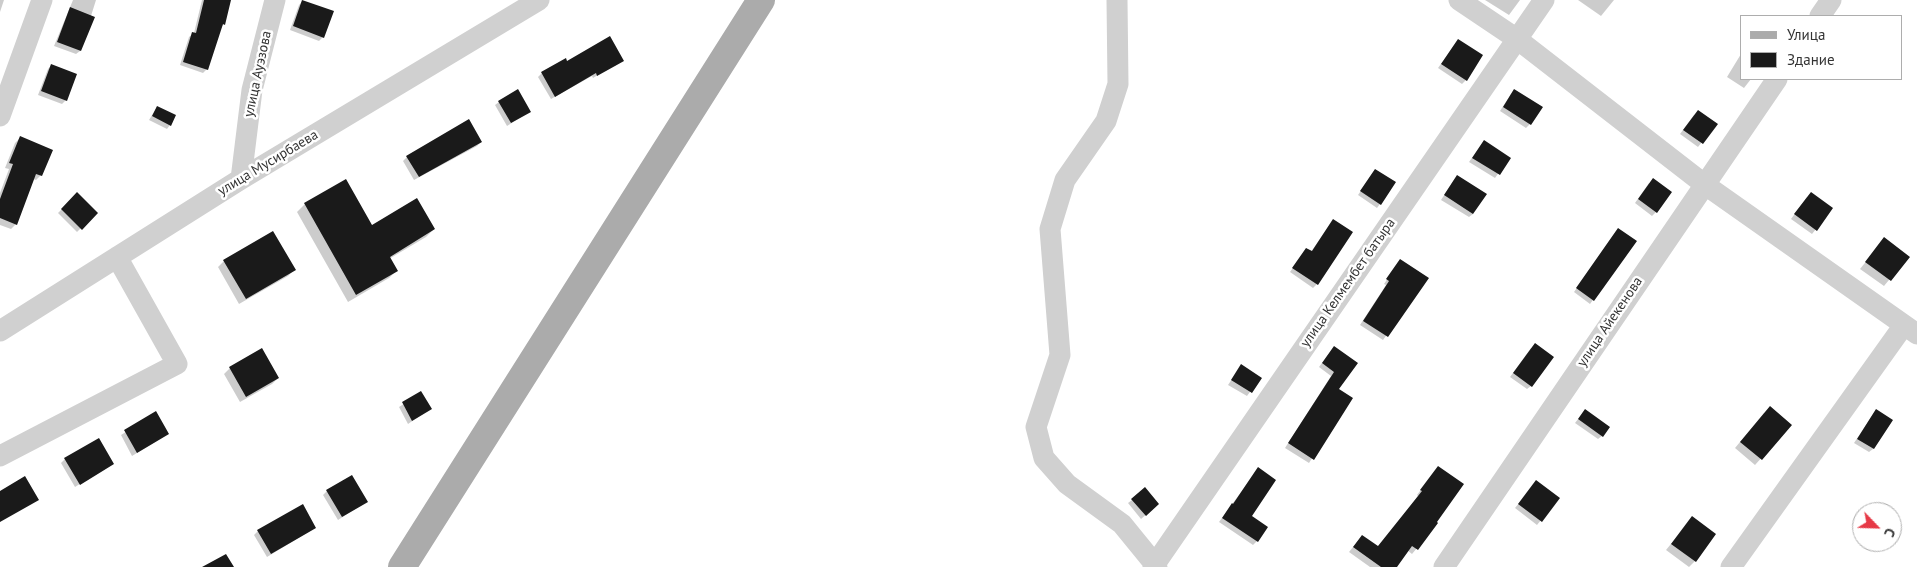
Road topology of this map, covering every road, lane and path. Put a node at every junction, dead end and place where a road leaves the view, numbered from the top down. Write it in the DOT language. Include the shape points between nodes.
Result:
graph roads {
  1 [pos="42,0"];
  2 [pos="275,0"];
  3 [pos="539,0"];
  4 [pos="761,0"];
  5 [pos="1117,0"];
  6 [pos="1459,0"];
  7 [pos="1544,0"];
  8 [pos="1831,0"];
  9 [pos="1821,15"];
  10 [pos="1517,39"];
  11 [pos="1776,80"];
  12 [pos="0,116"];
  13 [pos="241,179"];
  14 [pos="1704,184"];
  15 [pos="117,257"];
  16 [pos="1911,329"];
  17 [pos="0,331"];
  18 [pos="0,456"];
  19 [pos="1155,566"];
  20 [pos="402,567"];
  21 [pos="1444,567"];
  22 [pos="1731,567"];
  1 -- 12 [label="street"];
  2 -- 13 [label="street, улица Ауэзова" via="252,90"];
  3 -- 13 [label="street, улица Мусирбаева"];
  4 -- 20 [label="main road"];
  5 -- 19 [label="street" via="1118,84 1106,121 1065,180 1050,229 1060,355 1036,427 1044,458 1067,484 1122,524"];
  6 -- 10 [label="street"];
  7 -- 10 [label="street, улица Келмембет батыра"];
  8 -- 9 [label="street"];
  10 -- 14 [label="street"];
  10 -- 19 [label="street, улица Келмембет батыра"];
  11 -- 14 [label="street, улица Айекенова"];
  13 -- 15 [label="street, улица Мусирбаева"];
  14 -- 16 [label="street"];
  14 -- 21 [label="street, улица Айекенова"];
  15 -- 17 [label="street, улица Мусирбаева"];
  15 -- 18 [label="street" via="177,364"];
  16 -- 22 [label="street"];
}
